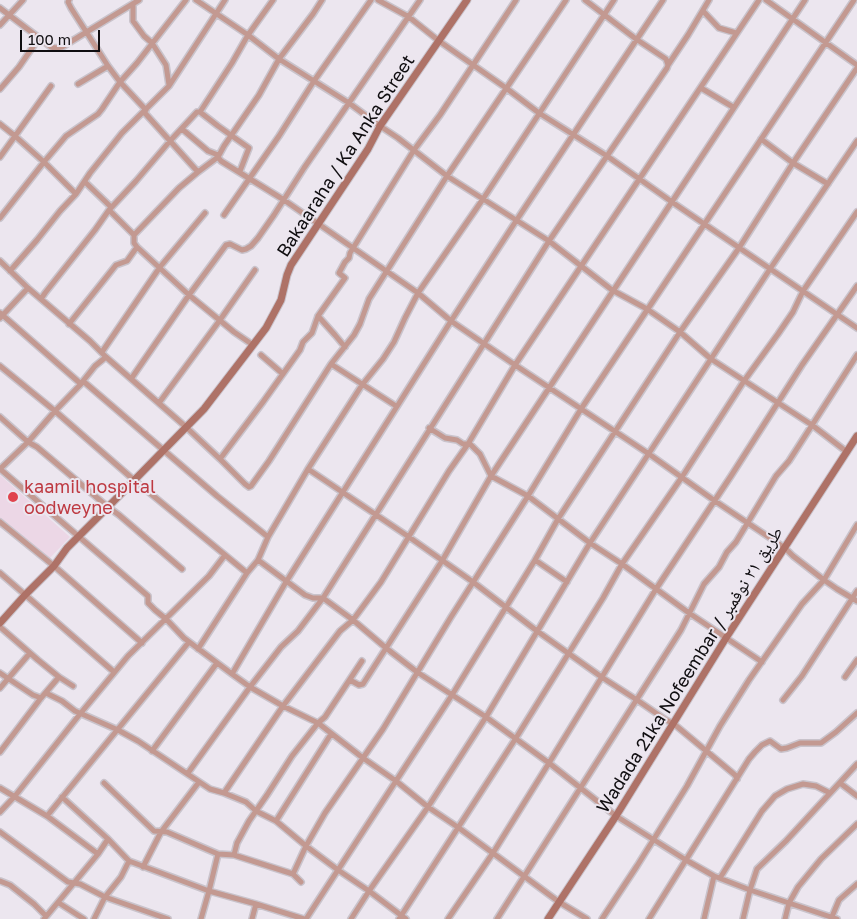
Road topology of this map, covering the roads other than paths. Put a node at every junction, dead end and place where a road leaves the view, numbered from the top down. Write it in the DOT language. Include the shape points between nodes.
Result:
graph roads {
  1 [pos="23,0"];
  2 [pos="70,0"];
  3 [pos="139,0"];
  4 [pos="186,0"];
  5 [pos="196,0"];
  6 [pos="225,0"];
  7 [pos="273,0"];
  8 [pos="322,0"];
  9 [pos="371,0"];
  10 [pos="378,0"];
  11 [pos="420,0"];
  12 [pos="467,0"];
  13 [pos="516,0"];
  14 [pos="566,0"];
  15 [pos="585,0"];
  16 [pos="614,0"];
  17 [pos="663,0"];
  18 [pos="709,0"];
  19 [pos="759,0"];
  20 [pos="766,0"];
  21 [pos="804,0"];
  22 [pos="854,0"];
  23 [pos="133,4"];
  24 [pos="0,8"];
  25 [pos="703,11"];
  26 [pos="215,13"];
  27 [pos="10,15"];
  28 [pos="604,15"];
  29 [pos="409,17"];
  30 [pos="793,18"];
  31 [pos="0,25"];
  32 [pos="86,32"];
  33 [pos="736,33"];
  34 [pos="248,35"];
  35 [pos="39,38"];
  36 [pos="636,39"];
  37 [pos="439,41"];
  38 [pos="152,43"];
  39 [pos="825,43"];
  40 [pos="279,59"];
  41 [pos="472,65"];
  42 [pos="668,65"];
  43 [pos="108,66"];
  44 [pos="857,66"];
  45 [pos="314,81"];
  46 [pos="120,82"];
  47 [pos="78,84"];
  48 [pos="52,86"];
  49 [pos="169,86"];
  50 [pos="506,88"];
  51 [pos="701,88"];
  52 [pos="0,89"];
  53 [pos="349,103"];
  54 [pos="733,107"];
  55 [pos="145,111"];
  56 [pos="200,112"];
  57 [pos="539,113"];
  58 [pos="0,124"];
  59 [pos="380,126"];
  60 [pos="182,129"];
  61 [pos="15,136"];
  62 [pos="231,136"];
  63 [pos="573,136"];
  64 [pos="761,139"];
  65 [pos="857,140"];
  66 [pos="170,141"];
  67 [pos="414,150"];
  68 [pos="0,156"];
  69 [pos="218,156"];
  70 [pos="607,156"];
  71 [pos="44,162"];
  72 [pos="794,163"];
  73 [pos="240,171"];
  74 [pos="198,172"];
  75 [pos="447,176"];
  76 [pos="249,178"];
  77 [pos="640,179"];
  78 [pos="85,182"];
  79 [pos="828,184"];
  80 [pos="76,194"];
  81 [pos="483,198"];
  82 [pos="284,200"];
  83 [pos="672,202"];
  84 [pos="110,208"];
  85 [pos="857,212"];
  86 [pos="205,213"];
  87 [pos="224,215"];
  88 [pos="0,218"];
  89 [pos="516,221"];
  90 [pos="318,224"];
  91 [pos="704,224"];
  92 [pos="134,235"];
  93 [pos="549,241"];
  94 [pos="137,247"];
  95 [pos="354,248"];
  96 [pos="739,248"];
  97 [pos="0,261"];
  98 [pos="582,266"];
  99 [pos="160,267"];
  100 [pos="770,269"];
  101 [pos="255,270"];
  102 [pos="10,271"];
  103 [pos="387,271"];
  104 [pos="857,286"];
  105 [pos="28,288"];
  106 [pos="612,290"];
  107 [pos="804,291"];
  108 [pos="418,293"];
  109 [pos="189,295"];
  110 [pos="41,299"];
  111 [pos="647,309"];
  112 [pos="1,315"];
  113 [pos="838,315"];
  114 [pos="318,316"];
  115 [pos="220,320"];
  116 [pos="451,321"];
  117 [pos="69,324"];
  118 [pos="857,328"];
  119 [pos="680,332"];
  120 [pos="484,342"];
  121 [pos="253,345"];
  122 [pos="344,348"];
  123 [pos="104,355"];
  124 [pos="261,355"];
  125 [pos="857,355"];
  126 [pos="711,359"];
  127 [pos="331,364"];
  128 [pos="515,365"];
  129 [pos="0,366"];
  130 [pos="283,374"];
  131 [pos="131,379"];
  132 [pos="744,381"];
  133 [pos="82,382"];
  134 [pos="362,385"];
  135 [pos="549,388"];
  136 [pos="158,403"];
  137 [pos="779,403"];
  138 [pos="396,406"];
  139 [pos="581,409"];
  140 [pos="55,411"];
  141 [pos="0,417"];
  142 [pos="812,425"];
  143 [pos="186,427"];
  144 [pos="430,428"];
  145 [pos="615,432"];
  146 [pos="857,436"];
  147 [pos="28,442"];
  148 [pos="468,444"];
  149 [pos="164,451"];
  150 [pos="847,452"];
  151 [pos="648,454"];
  152 [pos="220,459"];
  153 [pos="0,469"];
  154 [pos="308,470"];
  155 [pos="491,476"];
  156 [pos="682,477"];
  157 [pos="134,480"];
  158 [pos="343,492"];
  159 [pos="528,496"];
  160 [pos="715,501"];
  161 [pos="108,508"];
  162 [pos="376,514"];
  163 [pos="558,520"];
  164 [pos="0,522"];
  165 [pos="748,522"];
  166 [pos="857,525"];
  167 [pos="79,536"];
  168 [pos="409,536"];
  169 [pos="268,537"];
  170 [pos="590,543"];
  171 [pos="785,548"];
  172 [pos="225,555"];
  173 [pos="258,560"];
  174 [pos="535,560"];
  175 [pos="442,561"];
  176 [pos="622,564"];
  177 [pos="54,566"];
  178 [pos="182,569"];
  179 [pos="0,573"];
  180 [pos="247,573"];
  181 [pos="824,580"];
  182 [pos="286,582"];
  183 [pos="473,582"];
  184 [pos="567,582"];
  185 [pos="656,589"];
  186 [pos="857,591"];
  187 [pos="24,595"];
  188 [pos="323,598"];
  189 [pos="855,599"];
  190 [pos="505,607"];
  191 [pos="689,613"];
  192 [pos="166,619"];
  193 [pos="353,620"];
  194 [pos="0,625"];
  195 [pos="536,631"];
  196 [pos="726,638"];
  197 [pos="189,642"];
  198 [pos="142,643"];
  199 [pos="386,648"];
  200 [pos="198,649"];
  201 [pos="30,653"];
  202 [pos="569,654"];
  203 [pos="857,660"];
  204 [pos="362,662"];
  205 [pos="762,662"];
  206 [pos="217,663"];
  207 [pos="114,672"];
  208 [pos="417,672"];
  209 [pos="0,673"];
  210 [pos="232,674"];
  211 [pos="59,677"];
  212 [pos="845,677"];
  213 [pos="8,678"];
  214 [pos="603,678"];
  215 [pos="350,680"];
  216 [pos="73,686"];
  217 [pos="250,687"];
  218 [pos="0,688"];
  219 [pos="46,692"];
  220 [pos="452,695"];
  221 [pos="42,698"];
  222 [pos="637,700"];
  223 [pos="784,700"];
  224 [pos="283,706"];
  225 [pos="857,713"];
  226 [pos="80,714"];
  227 [pos="486,716"];
  228 [pos="318,723"];
  229 [pos="674,724"];
  230 [pos="118,730"];
  231 [pos="331,734"];
  232 [pos="516,738"];
  233 [pos="152,751"];
  234 [pos="0,752"];
  235 [pos="706,752"];
  236 [pos="363,758"];
  237 [pos="549,763"];
  238 [pos="857,764"];
  239 [pos="188,774"];
  240 [pos="737,779"];
  241 [pos="396,781"];
  242 [pos="200,782"];
  243 [pos="104,783"];
  244 [pos="840,783"];
  245 [pos="0,788"];
  246 [pos="580,789"];
  247 [pos="224,793"];
  248 [pos="830,793"];
  249 [pos="15,796"];
  250 [pos="857,796"];
  251 [pos="62,797"];
  252 [pos="428,807"];
  253 [pos="256,811"];
  254 [pos="0,812"];
  255 [pos="47,816"];
  256 [pos="616,816"];
  257 [pos="276,821"];
  258 [pos="857,824"];
  259 [pos="458,828"];
  260 [pos="0,832"];
  261 [pos="161,832"];
  262 [pos="108,839"];
  263 [pos="653,840"];
  264 [pos="306,846"];
  265 [pos="493,853"];
  266 [pos="98,854"];
  267 [pos="218,854"];
  268 [pos="234,855"];
  269 [pos="686,860"];
  270 [pos="129,861"];
  271 [pos="143,867"];
  272 [pos="338,870"];
  273 [pos="293,874"];
  274 [pos="524,876"];
  275 [pos="717,877"];
  276 [pos="0,881"];
  277 [pos="301,882"];
  278 [pos="74,883"];
  279 [pos="857,884"];
  280 [pos="750,890"];
  281 [pos="369,891"];
  282 [pos="209,892"];
  283 [pos="105,897"];
  284 [pos="559,902"];
  285 [pos="58,903"];
  286 [pos="789,903"];
  287 [pos="256,904"];
  288 [pos="45,918"];
  289 [pos="402,918"];
  290 [pos="833,918"];
  291 [pos="84,919"];
  292 [pos="94,919"];
  293 [pos="168,919"];
  294 [pos="201,919"];
  295 [pos="252,919"];
  296 [pos="305,919"];
  297 [pos="351,919"];
  298 [pos="448,919"];
  299 [pos="497,919"];
  300 [pos="548,919"];
  301 [pos="587,919"];
  302 [pos="602,919"];
  303 [pos="650,919"];
  304 [pos="704,919"];
  305 [pos="743,919"];
  306 [pos="785,919"];
  1 -- 27 [label="street"];
  2 -- 32 [label="street" via="68,2"];
  3 -- 23 [label="street"];
  4 -- 38 [label="street"];
  5 -- 26 [label="street"];
  6 -- 26 [label="street"];
  7 -- 34 [label="street"];
  8 -- 40 [label="street"];
  9 -- 45 [label="street"];
  10 -- 29 [label="street"];
  11 -- 29 [label="street"];
  12 -- 37 [label="street, Bakaaraha / Ka Anka Street"];
  13 -- 41 [label="street"];
  14 -- 50 [label="street"];
  15 -- 28 [label="street"];
  16 -- 28 [label="street"];
  17 -- 36 [label="street"];
  18 -- 25 [label="street"];
  19 -- 33 [label="street"];
  20 -- 30 [label="street"];
  21 -- 30 [label="street"];
  22 -- 39 [label="street"];
  23 -- 32 [label="street"];
  23 -- 38 [label="street" via="133,22"];
  24 -- 27 [label="street"];
  25 -- 33 [label="street" via="719,28"];
  25 -- 42 [label="street"];
  26 -- 34 [label="street"];
  26 -- 49 [label="street"];
  27 -- 31 [label="street"];
  27 -- 35 [label="street"];
  28 -- 36 [label="street"];
  28 -- 57 [label="street"];
  29 -- 37 [label="street"];
  29 -- 53 [label="street"];
  30 -- 39 [label="street"];
  30 -- 54 [label="street"];
  32 -- 35 [label="street" via="55,48"];
  32 -- 43 [label="street"];
  33 -- 51 [label="street"];
  34 -- 40 [label="street"];
  34 -- 56 [label="street"];
  35 -- 52 [label="street"];
  36 -- 42 [label="street" via="666,59"];
  36 -- 63 [label="street"];
  37 -- 41 [label="street"];
  37 -- 59 [label="street, Bakaaraha / Ka Anka Street"];
  38 -- 46 [label="street"];
  38 -- 49 [label="street" via="166,65"];
  39 -- 44 [label="street"];
  39 -- 64 [label="street"];
  40 -- 45 [label="street"];
  40 -- 62 [label="street"];
  41 -- 50 [label="street"];
  41 -- 67 [label="street"];
  42 -- 70 [label="street"];
  43 -- 46 [label="street"];
  43 -- 47 [label="street"];
  44 -- 72 [label="street"];
  45 -- 53 [label="street"];
  45 -- 76 [label="street"];
  46 -- 55 [label="street"];
  46 -- 71 [label="street" via="98,114 66,136"];
  48 -- 61 [label="street"];
  49 -- 55 [label="street"];
  50 -- 57 [label="street"];
  50 -- 75 [label="street"];
  51 -- 54 [label="street"];
  51 -- 77 [label="street"];
  53 -- 59 [label="street"];
  53 -- 82 [label="street"];
  54 -- 83 [label="street"];
  55 -- 66 [label="street"];
  55 -- 78 [label="street" via="122,132"];
  56 -- 60 [label="street"];
  56 -- 62 [label="street"];
  57 -- 63 [label="street"];
  57 -- 81 [label="street"];
  58 -- 61 [label="street"];
  59 -- 67 [label="street"];
  59 -- 90 [label="street, Bakaaraha / Ka Anka Street" via="368,150"];
  60 -- 66 [label="street"];
  60 -- 69 [label="street"];
  61 -- 68 [label="street"];
  61 -- 71 [label="street"];
  62 -- 69 [label="street"];
  62 -- 73 [label="street" via="249,148"];
  63 -- 70 [label="street"];
  63 -- 89 [label="street"];
  64 -- 72 [label="street"];
  64 -- 91 [label="street"];
  65 -- 79 [label="street"];
  66 -- 74 [label="street"];
  66 -- 84 [label="street"];
  67 -- 75 [label="street"];
  67 -- 95 [label="street"];
  69 -- 73 [label="street"];
  69 -- 74 [label="street"];
  70 -- 77 [label="street"];
  70 -- 93 [label="street"];
  71 -- 80 [label="street"];
  71 -- 88 [label="street"];
  72 -- 79 [label="street"];
  72 -- 96 [label="street"];
  73 -- 76 [label="street"];
  74 -- 92 [label="street"];
  75 -- 81 [label="street"];
  75 -- 103 [label="street"];
  76 -- 82 [label="street"];
  76 -- 87 [label="street"];
  77 -- 83 [label="street"];
  77 -- 98 [label="street"];
  78 -- 80 [label="street"];
  78 -- 84 [label="street"];
  79 -- 100 [label="street"];
  80 -- 102 [label="street"];
  81 -- 89 [label="street"];
  81 -- 108 [label="street"];
  82 -- 90 [label="street"];
  82 -- 109 [label="street" via="251,246 242,250 226,245"];
  83 -- 91 [label="street"];
  83 -- 106 [label="street"];
  84 -- 92 [label="street"];
  84 -- 110 [label="street"];
  85 -- 107 [label="street"];
  86 -- 99 [label="street"];
  89 -- 93 [label="street"];
  89 -- 116 [label="street"];
  90 -- 95 [label="street"];
  90 -- 121 [label="street, Bakaaraha / Ka Anka Street" via="291,266 277,310"];
  91 -- 96 [label="street"];
  91 -- 111 [label="street"];
  92 -- 94 [label="street"];
  93 -- 98 [label="street"];
  93 -- 120 [label="street"];
  94 -- 99 [label="street"];
  94 -- 117 [label="street" via="127,260 116,264"];
  95 -- 103 [label="street"];
  95 -- 114 [label="street" via="339,273 345,278"];
  96 -- 100 [label="street"];
  96 -- 119 [label="street"];
  97 -- 102 [label="street"];
  98 -- 106 [label="street"];
  98 -- 128 [label="street"];
  99 -- 109 [label="street"];
  99 -- 123 [label="street"];
  100 -- 107 [label="street"];
  100 -- 126 [label="street"];
  101 -- 115 [label="street"];
  102 -- 105 [label="street"];
  103 -- 108 [label="street"];
  103 -- 122 [label="street"];
  104 -- 113 [label="street"];
  105 -- 110 [label="street"];
  105 -- 112 [label="street"];
  106 -- 111 [label="street"];
  106 -- 135 [label="street"];
  107 -- 113 [label="street"];
  107 -- 132 [label="street"];
  108 -- 116 [label="street"];
  108 -- 134 [label="street" via="394,342"];
  109 -- 115 [label="street"];
  109 -- 131 [label="street"];
  110 -- 117 [label="street"];
  111 -- 119 [label="street"];
  111 -- 139 [label="street"];
  112 -- 133 [label="street"];
  113 -- 118 [label="street"];
  113 -- 137 [label="street"];
  114 -- 122 [label="street"];
  114 -- 130 [label="street" via="312,332"];
  115 -- 121 [label="street"];
  115 -- 136 [label="street"];
  116 -- 120 [label="street"];
  116 -- 138 [label="street"];
  117 -- 123 [label="street"];
  119 -- 126 [label="street"];
  119 -- 145 [label="street"];
  120 -- 128 [label="street"];
  120 -- 144 [label="street"];
  121 -- 143 [label="street, Bakaaraha / Ka Anka Street" via="218,392"];
  122 -- 127 [label="street"];
  123 -- 131 [label="street"];
  123 -- 133 [label="street"];
  124 -- 130 [label="street"];
  125 -- 142 [label="street"];
  126 -- 132 [label="street"];
  126 -- 151 [label="street"];
  127 -- 134 [label="street"];
  127 -- 152 [label="street" via="251,486"];
  128 -- 135 [label="street"];
  128 -- 148 [label="street"];
  129 -- 140 [label="street"];
  130 -- 152 [label="street"];
  131 -- 136 [label="street"];
  132 -- 137 [label="street"];
  132 -- 156 [label="street"];
  133 -- 140 [label="street"];
  133 -- 149 [label="street"];
  134 -- 138 [label="street"];
  134 -- 154 [label="street"];
  135 -- 139 [label="street"];
  135 -- 155 [label="street"];
  136 -- 143 [label="street"];
  137 -- 142 [label="street"];
  137 -- 160 [label="street"];
  138 -- 158 [label="street"];
  139 -- 145 [label="street"];
  139 -- 159 [label="street"];
  140 -- 147 [label="street"];
  140 -- 157 [label="street"];
  141 -- 147 [label="street"];
  142 -- 150 [label="street"];
  142 -- 165 [label="street"];
  143 -- 149 [label="street, Bakaaraha / Ka Anka Street"];
  143 -- 152 [label="street"];
  144 -- 148 [label="street" via="445,438"];
  144 -- 162 [label="street"];
  145 -- 151 [label="street"];
  145 -- 163 [label="street"];
  146 -- 150 [label="street, Wadada 21ka Nofeembar / طريق ٢١ نوفمبر"];
  147 -- 153 [label="street"];
  147 -- 161 [label="street"];
  148 -- 155 [label="street" via="480,454"];
  148 -- 168 [label="street"];
  149 -- 157 [label="street, Bakaaraha / Ka Anka Street"];
  149 -- 169 [label="street"];
  150 -- 171 [label="street, Wadada 21ka Nofeembar / طريق ٢١ نوفمبر"];
  151 -- 156 [label="street"];
  151 -- 170 [label="street"];
  153 -- 167 [label="street"];
  154 -- 158 [label="street"];
  154 -- 169 [label="street"];
  155 -- 159 [label="street"];
  155 -- 175 [label="street"];
  156 -- 160 [label="street"];
  156 -- 176 [label="street"];
  157 -- 161 [label="street, Bakaaraha / Ka Anka Street"];
  157 -- 172 [label="street"];
  158 -- 162 [label="street"];
  158 -- 182 [label="street"];
  159 -- 163 [label="street"];
  159 -- 183 [label="street"];
  160 -- 165 [label="street"];
  160 -- 185 [label="street"];
  161 -- 167 [label="street, Bakaaraha / Ka Anka Street"];
  161 -- 178 [label="street"];
  162 -- 168 [label="street"];
  162 -- 188 [label="street"];
  163 -- 170 [label="street"];
  163 -- 174 [label="street"];
  164 -- 177 [label="street"];
  165 -- 171 [label="street"];
  165 -- 191 [label="street" via="704,584"];
  166 -- 181 [label="street"];
  167 -- 177 [label="street, Bakaaraha / Ka Anka Street"];
  167 -- 192 [label="street" via="148,596 148,603"];
  168 -- 175 [label="street"];
  168 -- 193 [label="street"];
  169 -- 173 [label="street"];
  170 -- 176 [label="street"];
  170 -- 184 [label="street"];
  171 -- 181 [label="street"];
  171 -- 196 [label="street, Wadada 21ka Nofeembar / طريق ٢١ نوفمبر"];
  172 -- 180 [label="street"];
  172 -- 192 [label="street"];
  173 -- 180 [label="street"];
  173 -- 182 [label="street"];
  174 -- 184 [label="street"];
  174 -- 190 [label="street"];
  175 -- 183 [label="street"];
  175 -- 199 [label="street"];
  176 -- 185 [label="street"];
  176 -- 202 [label="street"];
  177 -- 187 [label="street, Bakaaraha / Ka Anka Street"];
  177 -- 198 [label="street"];
  179 -- 187 [label="street"];
  180 -- 200 [label="street"];
  181 -- 189 [label="street"];
  181 -- 205 [label="street" via="802,604"];
  182 -- 188 [label="street" via="305,595"];
  182 -- 210 [label="street"];
  183 -- 190 [label="street"];
  183 -- 208 [label="street"];
  184 -- 195 [label="street"];
  185 -- 191 [label="street"];
  185 -- 214 [label="street"];
  186 -- 189 [label="street"];
  187 -- 194 [label="street, Bakaaraha / Ka Anka Street"];
  187 -- 207 [label="street"];
  188 -- 193 [label="street"];
  188 -- 217 [label="street"];
  189 -- 223 [label="street"];
  190 -- 195 [label="street"];
  190 -- 220 [label="street"];
  191 -- 196 [label="street"];
  191 -- 222 [label="street"];
  192 -- 197 [label="street"];
  192 -- 198 [label="street"];
  193 -- 199 [label="street"];
  193 -- 224 [label="street" via="340,631"];
  194 -- 201 [label="street"];
  195 -- 202 [label="street"];
  195 -- 227 [label="street"];
  196 -- 205 [label="street"];
  196 -- 229 [label="street, Wadada 21ka Nofeembar / طريق ٢١ نوفمبر"];
  197 -- 200 [label="street"];
  197 -- 230 [label="street"];
  198 -- 207 [label="street"];
  199 -- 208 [label="street"];
  199 -- 215 [label="street" via="363,684"];
  200 -- 206 [label="street"];
  201 -- 211 [label="street"];
  201 -- 213 [label="street"];
  202 -- 214 [label="street"];
  202 -- 232 [label="street"];
  203 -- 212 [label="street"];
  204 -- 215 [label="street"];
  205 -- 235 [label="street"];
  206 -- 210 [label="street"];
  206 -- 233 [label="street"];
  207 -- 226 [label="street"];
  208 -- 220 [label="street"];
  208 -- 236 [label="street"];
  209 -- 213 [label="street"];
  210 -- 217 [label="street"];
  211 -- 216 [label="street"];
  211 -- 219 [label="street"];
  213 -- 218 [label="street"];
  213 -- 221 [label="street"];
  214 -- 222 [label="street"];
  214 -- 237 [label="street"];
  215 -- 228 [label="street"];
  217 -- 224 [label="street"];
  217 -- 239 [label="street"];
  219 -- 221 [label="street"];
  219 -- 226 [label="street"];
  220 -- 227 [label="street"];
  220 -- 241 [label="street"];
  221 -- 234 [label="street"];
  222 -- 229 [label="street"];
  222 -- 246 [label="street"];
  224 -- 228 [label="street"];
  224 -- 247 [label="street"];
  225 -- 240 [label="street" via="821,742 800,743 781,749 770,741 762,745"];
  226 -- 230 [label="street"];
  226 -- 249 [label="street"];
  227 -- 232 [label="street"];
  227 -- 252 [label="street"];
  228 -- 231 [label="street"];
  228 -- 253 [label="street"];
  229 -- 235 [label="street"];
  229 -- 256 [label="street, Wadada 21ka Nofeembar / طريق ٢١ نوفمبر"];
  230 -- 233 [label="street"];
  230 -- 251 [label="street"];
  231 -- 236 [label="street"];
  231 -- 257 [label="street"];
  232 -- 237 [label="street"];
  232 -- 259 [label="street"];
  233 -- 239 [label="street"];
  235 -- 240 [label="street"];
  235 -- 263 [label="street"];
  236 -- 241 [label="street"];
  236 -- 264 [label="street"];
  237 -- 246 [label="street"];
  237 -- 265 [label="street"];
  238 -- 244 [label="street"];
  239 -- 242 [label="street"];
  240 -- 269 [label="street"];
  241 -- 252 [label="street"];
  241 -- 272 [label="street"];
  242 -- 247 [label="street"];
  242 -- 261 [label="street"];
  243 -- 261 [label="street" via="154,831"];
  244 -- 248 [label="street"];
  244 -- 250 [label="street"];
  245 -- 249 [label="street"];
  246 -- 256 [label="street"];
  246 -- 274 [label="street"];
  247 -- 253 [label="street" via="246,802"];
  248 -- 275 [label="street" via="803,784 775,796"];
  248 -- 280 [label="street" via="757,869"];
  249 -- 254 [label="street"];
  249 -- 255 [label="street"];
  251 -- 255 [label="street"];
  251 -- 262 [label="street"];
  252 -- 259 [label="street"];
  252 -- 281 [label="street"];
  253 -- 257 [label="street"];
  253 -- 268 [label="street" via="237,843"];
  255 -- 266 [label="street"];
  256 -- 263 [label="street"];
  256 -- 284 [label="street, Wadada 21ka Nofeembar / طريق ٢١ نوفمبر"];
  257 -- 264 [label="street"];
  258 -- 286 [label="street" via="814,867"];
  259 -- 265 [label="street"];
  259 -- 289 [label="street"];
  260 -- 278 [label="street" via="68,882"];
  261 -- 267 [label="street"];
  261 -- 271 [label="street"];
  262 -- 266 [label="street"];
  262 -- 270 [label="street"];
  263 -- 269 [label="street"];
  263 -- 302 [label="street"];
  264 -- 272 [label="street"];
  264 -- 273 [label="street"];
  265 -- 274 [label="street"];
  265 -- 298 [label="street"];
  266 -- 278 [label="street"];
  267 -- 268 [label="street"];
  267 -- 282 [label="street"];
  268 -- 273 [label="street"];
  269 -- 275 [label="street"];
  269 -- 303 [label="street"];
  270 -- 271 [label="street"];
  270 -- 283 [label="street"];
  271 -- 282 [label="street"];
  272 -- 281 [label="street"];
  272 -- 296 [label="street"];
  273 -- 277 [label="street"];
  274 -- 284 [label="street"];
  274 -- 299 [label="street"];
  275 -- 280 [label="street"];
  275 -- 304 [label="street"];
  276 -- 288 [label="street" via="34,904"];
  278 -- 283 [label="street"];
  278 -- 285 [label="street"];
  279 -- 290 [label="street" via="839,900"];
  280 -- 286 [label="street"];
  280 -- 305 [label="street"];
  281 -- 289 [label="street"];
  281 -- 297 [label="street"];
  282 -- 287 [label="street"];
  282 -- 294 [label="street"];
  283 -- 292 [label="street"];
  283 -- 293 [label="street"];
  284 -- 300 [label="street, Wadada 21ka Nofeembar / طريق ٢١ نوفمبر"];
  284 -- 301 [label="street"];
  285 -- 288 [label="street"];
  285 -- 291 [label="street"];
  286 -- 290 [label="street"];
  286 -- 306 [label="street"];
  287 -- 295 [label="street"];
  287 -- 296 [label="street"];
}
